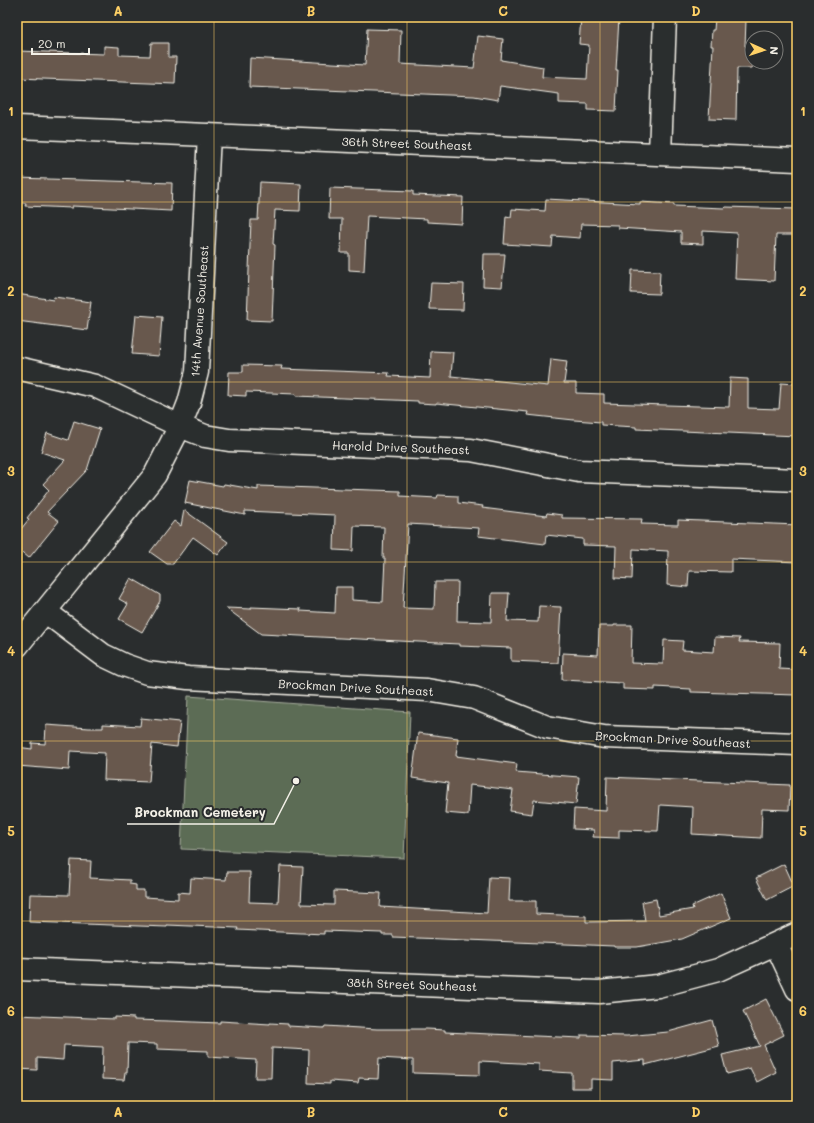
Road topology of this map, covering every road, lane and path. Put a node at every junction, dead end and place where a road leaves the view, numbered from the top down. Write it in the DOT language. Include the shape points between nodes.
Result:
graph roads {
  1 [pos="665,17"];
  2 [pos="17,127"];
  3 [pos="209,135"];
  4 [pos="660,154"];
  5 [pos="797,160"];
  6 [pos="17,368"];
  7 [pos="180,426"];
  8 [pos="797,480"];
  9 [pos="46,612"];
  10 [pos="17,646"];
  11 [pos="797,744"];
  12 [pos="797,934"];
  13 [pos="776,944"];
  14 [pos="17,968"];
  15 [pos="797,989"];
  1 -- 4 [label="street"];
  2 -- 3 [label="street, 36th Street Southeast"];
  3 -- 4 [label="street, 36th Street Southeast"];
  3 -- 7 [label="street, 14th Avenue Southeast" via="197,372"];
  4 -- 5 [label="street, 36th Street Southeast"];
  6 -- 7 [label="street, Harold Drive Southeast" via="95,386"];
  7 -- 8 [label="street, Harold Drive Southeast" via="205,436 229,440 471,450 579,471"];
  7 -- 9 [label="street, 14th Avenue Southeast" via="155,475"];
  9 -- 10 [label="street, 14th Avenue Southeast"];
  9 -- 11 [label="street, Brockman Drive Southeast" via="103,655 124,666 147,673 188,678 427,690 474,698 547,727 604,737"];
  12 -- 13 [label="street, 38th Street Southeast"];
  13 -- 14 [label="street, 38th Street Southeast" via="718,970 658,986 598,992"];
  13 -- 15 [label="street"];
}
